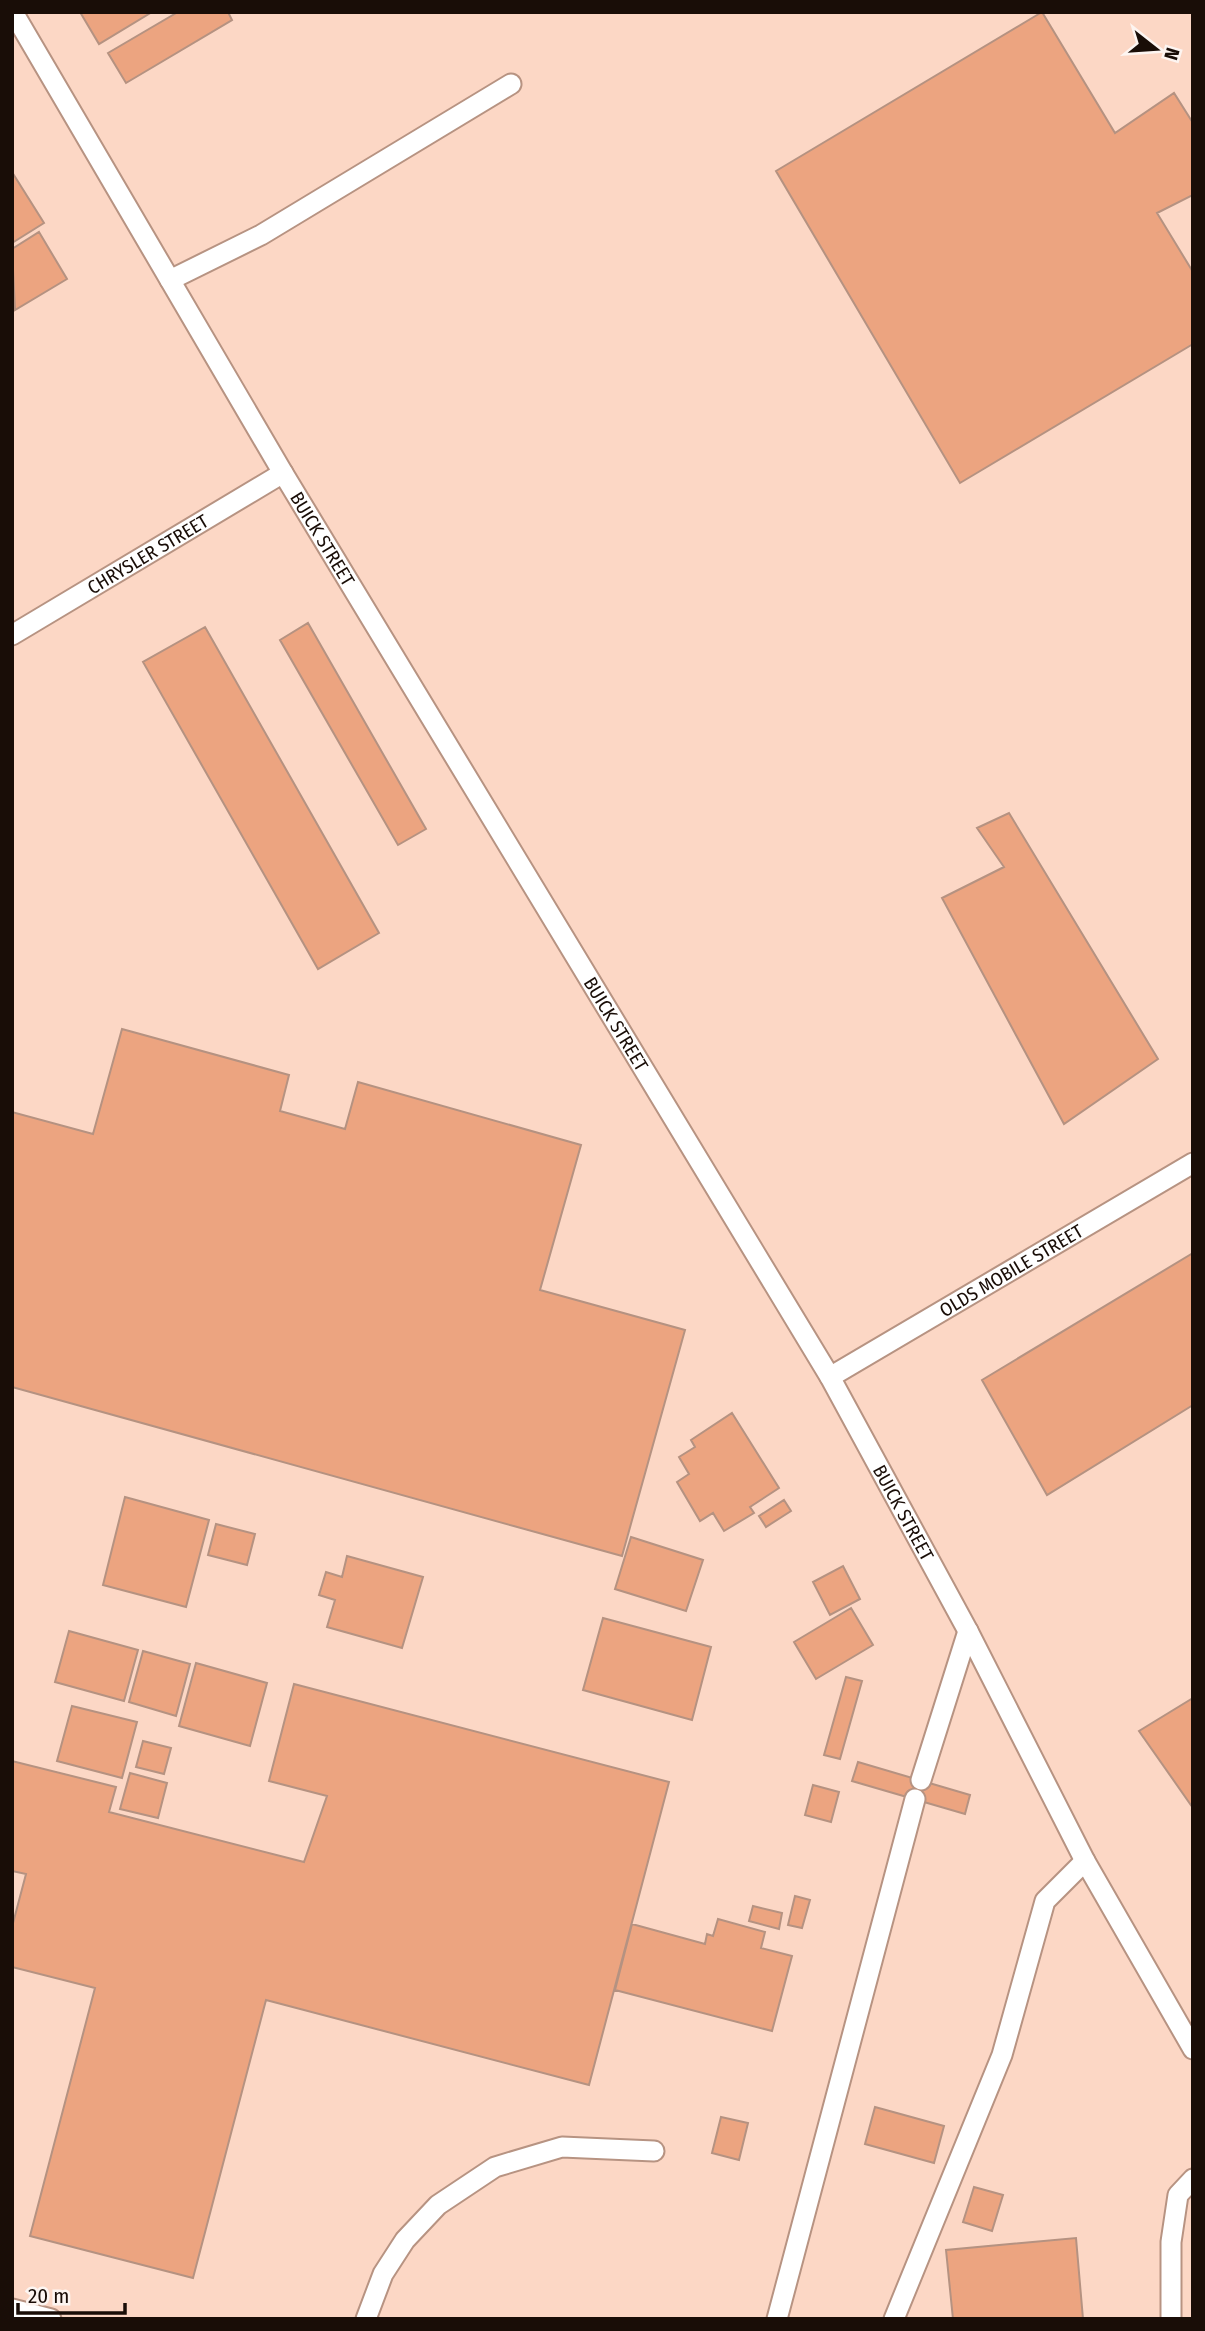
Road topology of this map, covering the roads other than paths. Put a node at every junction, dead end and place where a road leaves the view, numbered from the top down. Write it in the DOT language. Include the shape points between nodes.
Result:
graph roads {
  1 [pos="13,12"];
  2 [pos="512,84"];
  3 [pos="170,280"];
  4 [pos="283,473"];
  5 [pos="12,635"];
  6 [pos="1193,1163"];
  7 [pos="830,1377"];
  8 [pos="968,1631"];
  9 [pos="1084,1861"];
  10 [pos="1193,2049"];
  11 [pos="654,2151"];
  12 [pos="1193,2179"];
  13 [pos="12,2309"];
  14 [pos="51,2319"];
  15 [pos="366,2319"];
  16 [pos="777,2319"];
  17 [pos="894,2319"];
  18 [pos="1171,2319"];
  1 -- 3 [label="lane, BUICK STREET"];
  2 -- 3 [label="lane" via="261,235"];
  3 -- 4 [label="lane, BUICK STREET"];
  4 -- 5 [label="lane, CHRYSLER STREET"];
  4 -- 7 [label="lane, BUICK STREET"];
  6 -- 7 [label="lane, OLDS MOBILE STREET"];
  7 -- 8 [label="lane, BUICK STREET"];
  8 -- 9 [label="lane, BUICK STREET"];
  8 -- 16 [label="lane" via="918,1790"];
  9 -- 10 [label="lane, BUICK STREET"];
  9 -- 17 [label="lane" via="1045,1901 1002,2055"];
  11 -- 15 [label="lane" via="562,2147 495,2167 438,2205 405,2239 383,2274"];
  12 -- 18 [label="lane" via="1178,2195 1171,2242"];
  13 -- 14 [label="lane"];
}
